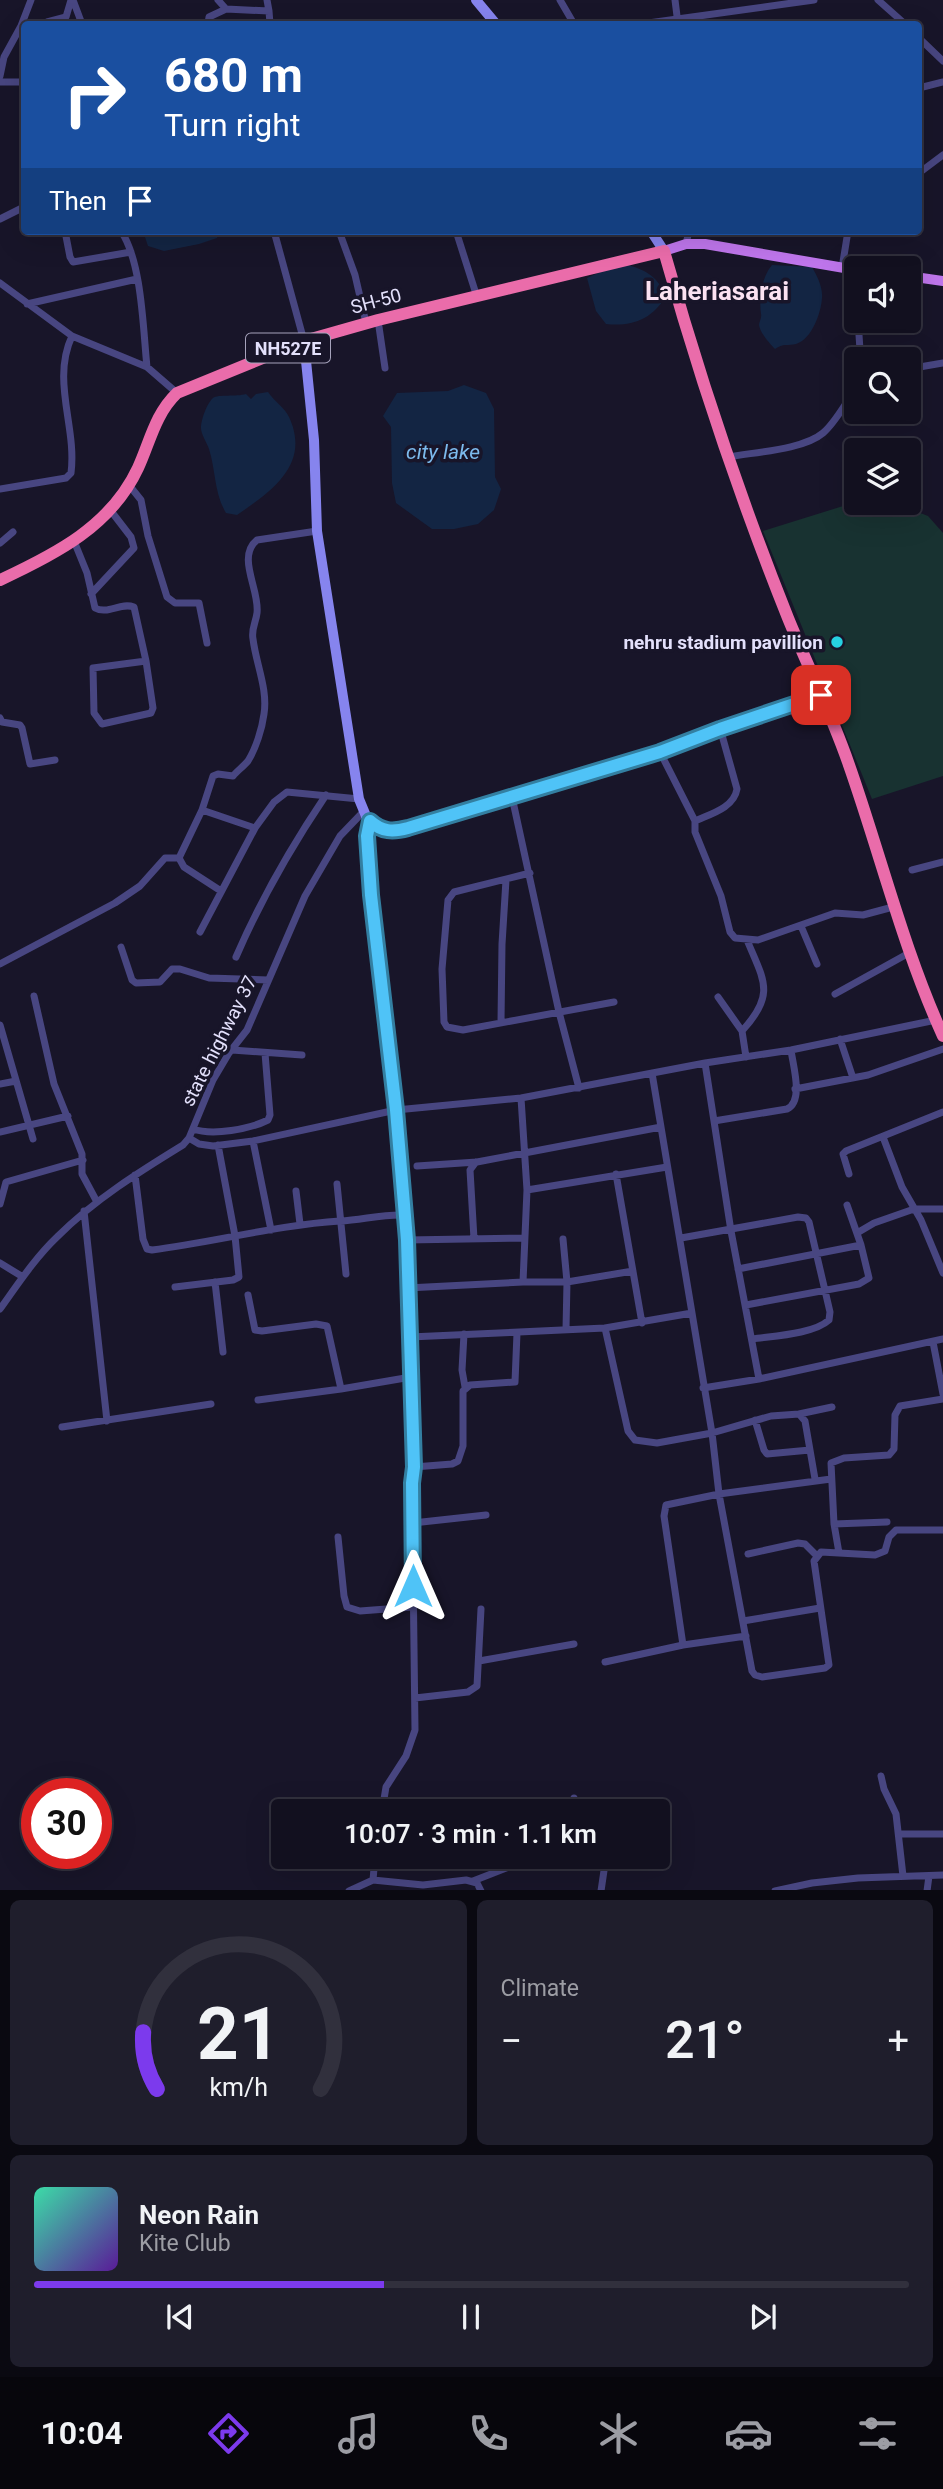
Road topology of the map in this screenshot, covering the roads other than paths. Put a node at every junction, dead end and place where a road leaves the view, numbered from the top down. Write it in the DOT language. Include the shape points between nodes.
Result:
graph roads {
  1 [pos="31,0"];
  2 [pos="72,0"];
  3 [pos="218,0"];
  4 [pos="267,0"];
  5 [pos="476,0"];
  6 [pos="560,0"];
  7 [pos="675,0"];
  8 [pos="814,0"];
  9 [pos="878,0"];
  10 [pos="226,9"];
  11 [pos="269,11"];
  12 [pos="23,21"];
  13 [pos="51,21"];
  14 [pos="81,21"];
  15 [pos="208,21"];
  16 [pos="270,21"];
  17 [pos="494,21"];
  18 [pos="572,21"];
  19 [pos="678,21"];
  20 [pos="902,21"];
  21 [pos="21,26"];
  22 [pos="922,41"];
  23 [pos="943,61"];
  24 [pos="0,76"];
  25 [pos="0,82"];
  26 [pos="21,82"];
  27 [pos="943,82"];
  28 [pos="922,87"];
  29 [pos="943,155"];
  30 [pos="922,171"];
  31 [pos="21,208"];
  32 [pos="0,219"];
  33 [pos="66,235"];
  34 [pos="123,235"];
  35 [pos="276,235"];
  36 [pos="340,235"];
  37 [pos="457,235"];
  38 [pos="654,235"];
  39 [pos="688,235"];
  40 [pos="847,235"];
  41 [pos="686,244"];
  42 [pos="664,251"];
  43 [pos="131,252"];
  44 [pos="842,268"];
  45 [pos="921,278"];
  46 [pos="137,279"];
  47 [pos="943,281"];
  48 [pos="0,283"];
  49 [pos="477,297"];
  50 [pos="27,304"];
  51 [pos="372,321"];
  52 [pos="72,336"];
  53 [pos="304,341"];
  54 [pos="943,363"];
  55 [pos="147,367"];
  56 [pos="921,367"];
  57 [pos="385,368"];
  58 [pos="177,393"];
  59 [pos="844,405"];
  60 [pos="728,457"];
  61 [pos="129,485"];
  62 [pos="0,489"];
  63 [pos="111,511"];
  64 [pos="317,531"];
  65 [pos="13,532"];
  66 [pos="74,541"];
  67 [pos="0,544"];
  68 [pos="0,580"];
  69 [pos="91,594"];
  70 [pos="207,643"];
  71 [pos="146,661"];
  72 [pos="821,695"];
  73 [pos="0,718"];
  74 [pos="720,729"];
  75 [pos="660,752"];
  76 [pos="55,760"];
  77 [pos="326,795"];
  78 [pos="512,797"];
  79 [pos="359,799"];
  80 [pos="202,810"];
  81 [pos="364,811"];
  82 [pos="370,821"];
  83 [pos="695,821"];
  84 [pos="255,828"];
  85 [pos="179,858"];
  86 [pos="943,862"];
  87 [pos="912,870"];
  88 [pos="530,873"];
  89 [pos="506,880"];
  90 [pos="221,891"];
  91 [pos="893,907"];
  92 [pos="802,926"];
  93 [pos="200,932"];
  94 [pos="747,940"];
  95 [pos="121,947"];
  96 [pos="909,953"];
  97 [pos="236,957"];
  98 [pos="0,964"];
  99 [pos="817,964"];
  100 [pos="268,980"];
  101 [pos="835,995"];
  102 [pos="34,996"];
  103 [pos="718,997"];
  104 [pos="614,1002"];
  105 [pos="559,1012"];
  106 [pos="936,1020"];
  107 [pos="501,1022"];
  108 [pos="0,1025"];
  109 [pos="742,1031"];
  110 [pos="943,1036"];
  111 [pos="840,1039"];
  112 [pos="943,1049"];
  113 [pos="232,1050"];
  114 [pos="791,1050"];
  115 [pos="265,1053"];
  116 [pos="302,1055"];
  117 [pos="746,1057"];
  118 [pos="705,1063"];
  119 [pos="652,1073"];
  120 [pos="853,1078"];
  121 [pos="16,1081"];
  122 [pos="0,1084"];
  123 [pos="579,1088"];
  124 [pos="795,1089"];
  125 [pos="521,1098"];
  126 [pos="396,1110"];
  127 [pos="943,1112"];
  128 [pos="68,1116"];
  129 [pos="714,1121"];
  130 [pos="29,1126"];
  131 [pos="661,1127"];
  132 [pos="193,1129"];
  133 [pos="0,1132"];
  134 [pos="883,1137"];
  135 [pos="189,1138"];
  136 [pos="33,1139"];
  137 [pos="253,1140"];
  138 [pos="218,1145"];
  139 [pos="525,1151"];
  140 [pos="83,1160"];
  141 [pos="477,1161"];
  142 [pos="417,1166"];
  143 [pos="667,1167"];
  144 [pos="616,1174"];
  145 [pos="849,1174"];
  146 [pos="135,1175"];
  147 [pos="337,1184"];
  148 [pos="527,1190"];
  149 [pos="296,1191"];
  150 [pos="97,1202"];
  151 [pos="0,1204"];
  152 [pos="847,1205"];
  153 [pos="914,1209"];
  154 [pos="943,1209"];
  155 [pos="84,1211"];
  156 [pos="404,1215"];
  157 [pos="341,1221"];
  158 [pos="300,1224"];
  159 [pos="271,1230"];
  160 [pos="731,1231"];
  161 [pos="857,1233"];
  162 [pos="235,1236"];
  163 [pos="524,1238"];
  164 [pos="681,1238"];
  165 [pos="474,1239"];
  166 [pos="563,1239"];
  167 [pos="407,1240"];
  168 [pos="861,1245"];
  169 [pos="817,1254"];
  170 [pos="0,1263"];
  171 [pos="738,1269"];
  172 [pos="633,1271"];
  173 [pos="943,1273"];
  174 [pos="346,1274"];
  175 [pos="23,1277"];
  176 [pos="215,1282"];
  177 [pos="523,1282"];
  178 [pos="567,1282"];
  179 [pos="175,1287"];
  180 [pos="407,1288"];
  181 [pos="824,1291"];
  182 [pos="248,1295"];
  183 [pos="746,1305"];
  184 [pos="0,1308"];
  185 [pos="692,1313"];
  186 [pos="642,1323"];
  187 [pos="605,1328"];
  188 [pos="566,1329"];
  189 [pos="517,1333"];
  190 [pos="464,1334"];
  191 [pos="410,1337"];
  192 [pos="752,1339"];
  193 [pos="943,1339"];
  194 [pos="933,1342"];
  195 [pos="223,1352"];
  196 [pos="411,1377"];
  197 [pos="759,1379"];
  198 [pos="465,1387"];
  199 [pos="703,1388"];
  200 [pos="341,1389"];
  201 [pos="943,1396"];
  202 [pos="258,1400"];
  203 [pos="211,1404"];
  204 [pos="832,1408"];
  205 [pos="799,1414"];
  206 [pos="755,1420"];
  207 [pos="107,1421"];
  208 [pos="62,1427"];
  209 [pos="712,1433"];
  210 [pos="810,1450"];
  211 [pos="414,1467"];
  212 [pos="816,1479"];
  213 [pos="831,1479"];
  214 [pos="719,1493"];
  215 [pos="485,1515"];
  216 [pos="887,1522"];
  217 [pos="413,1523"];
  218 [pos="834,1524"];
  219 [pos="943,1530"];
  220 [pos="338,1537"];
  221 [pos="839,1553"];
  222 [pos="747,1554"];
  223 [pos="817,1556"];
  224 [pos="413,1607"];
  225 [pos="820,1608"];
  226 [pos="481,1609"];
  227 [pos="743,1621"];
  228 [pos="746,1636"];
  229 [pos="574,1644"];
  230 [pos="682,1644"];
  231 [pos="479,1661"];
  232 [pos="605,1662"];
  233 [pos="415,1698"];
  234 [pos="881,1776"];
  235 [pos="384,1799"];
  236 [pos="899,1834"];
  237 [pos="942,1834"];
  238 [pos="375,1869"];
  239 [pos="504,1869"];
  240 [pos="604,1869"];
  241 [pos="943,1875"];
  242 [pos="903,1876"];
  243 [pos="929,1876"];
  244 [pos="473,1881"];
  245 [pos="376,1884"];
  246 [pos="353,1890"];
  247 [pos="480,1890"];
  248 [pos="601,1890"];
  249 [pos="779,1890"];
  250 [pos="928,1890"];
  1 -- 12 [label="street"];
  2 -- 13 [label="street" via="66,17"];
  2 -- 14 [label="street"];
  3 -- 10 [label="street"];
  4 -- 11 [label="street"];
  5 -- 17 [label="street"];
  6 -- 18 [label="street"];
  7 -- 19 [label="street"];
  8 -- 19 [label="street"];
  9 -- 20 [label="street"];
  10 -- 11 [label="street"];
  10 -- 15 [label="street"];
  11 -- 16 [label="street"];
  21 -- 24 [label="street" via="4,57"];
  22 -- 23 [label="street"];
  25 -- 26 [label="street"];
  27 -- 28 [label="street"];
  29 -- 30 [label="street"];
  31 -- 32 [label="street"];
  33 -- 43 [label="street" via="73,262"];
  34 -- 43 [label="street"];
  35 -- 53 [label="street"];
  36 -- 51 [label="street"];
  37 -- 49 [label="street"];
  38 -- 42 [label="street"];
  39 -- 41 [label="street"];
  40 -- 44 [label="street"];
  41 -- 42 [label="main road, SH-50"];
  41 -- 44 [label="main road, SH-50"];
  42 -- 49 [label="highway, SH-50 / NH527E"];
  42 -- 60 [label="highway"];
  43 -- 46 [label="street"];
  45 -- 47 [label="main road"];
  46 -- 50 [label="street"];
  46 -- 55 [label="street"];
  48 -- 50 [label="street"];
  49 -- 51 [label="highway, SH-50 / NH527E"];
  50 -- 52 [label="street"];
  51 -- 53 [label="highway, SH-50 / NH527E"];
  51 -- 57 [label="street"];
  52 -- 55 [label="street"];
  52 -- 62 [label="street" via="63,381 71,473 66,478"];
  53 -- 58 [label="highway, SH-50 / NH527E"];
  53 -- 64 [label="street"];
  54 -- 56 [label="street"];
  55 -- 58 [label="street"];
  58 -- 61 [label="highway" via="159,414"];
  59 -- 60 [label="street" via="816,438"];
  60 -- 72 [label="highway"];
  61 -- 63 [label="highway"];
  61 -- 70 [label="street" via="141,499 167,597 175,603 199,603"];
  63 -- 66 [label="highway"];
  63 -- 69 [label="street" via="134,548"];
  64 -- 79 [label="street"];
  64 -- 80 [label="street" via="257,540 249,550 257,612 253,641 265,710 248,761 233,776 213,776"];
  65 -- 67 [label="street"];
  66 -- 68 [label="highway"];
  66 -- 69 [label="street"];
  69 -- 71 [label="street" via="98,611 134,607"];
  71 -- 71 [label="street" via="151,713 102,724 94,713 93,668"];
  72 -- 74 [label="street"];
  72 -- 91 [label="highway" via="849,764"];
  73 -- 76 [label="street" via="2,723 22,728 30,764"];
  74 -- 75 [label="street"];
  74 -- 83 [label="street" via="736,796 728,805"];
  75 -- 78 [label="street"];
  75 -- 83 [label="street"];
  77 -- 79 [label="street"];
  77 -- 84 [label="street" via="282,794"];
  77 -- 97 [label="street" via="286,856"];
  78 -- 82 [label="street" via="398,830 377,828"];
  78 -- 88 [label="street"];
  79 -- 81 [label="street"];
  80 -- 84 [label="street"];
  80 -- 85 [label="street"];
  81 -- 82 [label="street"];
  81 -- 100 [label="street, state highway 37" via="333,846"];
  82 -- 126 [label="street" via="371,895"];
  83 -- 94 [label="street" via="730,932"];
  84 -- 90 [label="street"];
  85 -- 90 [label="street" via="184,867"];
  85 -- 98 [label="street" via="165,858 140,886 115,904"];
  86 -- 87 [label="street"];
  88 -- 89 [label="street"];
  88 -- 105 [label="street"];
  89 -- 107 [label="street"];
  89 -- 107 [label="street" via="454,892 448,900 442,969 447,1027 463,1030"];
  90 -- 93 [label="street"];
  91 -- 92 [label="street" via="863,915 835,913"];
  91 -- 96 [label="highway"];
  92 -- 94 [label="street"];
  92 -- 99 [label="street"];
  94 -- 109 [label="street" via="765,995"];
  95 -- 100 [label="street" via="136,983 160,982 172,969 180,968 209,978"];
  96 -- 101 [label="street"];
  96 -- 106 [label="highway"];
  100 -- 113 [label="street, state highway 37" via="247,1030"];
  102 -- 128 [label="street" via="54,1084"];
  103 -- 109 [label="street"];
  104 -- 105 [label="street"];
  105 -- 107 [label="street"];
  105 -- 123 [label="street"];
  106 -- 110 [label="highway"];
  106 -- 111 [label="street"];
  108 -- 121 [label="street"];
  109 -- 117 [label="street"];
  111 -- 114 [label="street"];
  111 -- 120 [label="street"];
  112 -- 120 [label="street"];
  113 -- 115 [label="street"];
  113 -- 132 [label="street, state highway 37" via="213,1080"];
  114 -- 117 [label="street"];
  114 -- 124 [label="street"];
  115 -- 116 [label="street"];
  115 -- 132 [label="street" via="268,1120 220,1132"];
  117 -- 118 [label="street"];
  118 -- 119 [label="street"];
  118 -- 129 [label="street"];
  119 -- 123 [label="street"];
  119 -- 131 [label="street"];
  120 -- 124 [label="street"];
  121 -- 122 [label="street"];
  121 -- 130 [label="street"];
  123 -- 125 [label="street"];
  124 -- 129 [label="street" via="795,1102 787,1109"];
  125 -- 126 [label="street"];
  125 -- 139 [label="street"];
  126 -- 137 [label="street"];
  126 -- 156 [label="street"];
  127 -- 134 [label="street"];
  128 -- 130 [label="street"];
  128 -- 140 [label="street"];
  129 -- 160 [label="street"];
  130 -- 133 [label="street"];
  130 -- 136 [label="street"];
  131 -- 139 [label="street"];
  131 -- 143 [label="street"];
  132 -- 135 [label="street, state highway 37"];
  134 -- 145 [label="street" via="843,1154"];
  134 -- 153 [label="street"];
  135 -- 138 [label="street" via="205,1146"];
  135 -- 146 [label="street"];
  137 -- 138 [label="street"];
  137 -- 159 [label="street"];
  138 -- 162 [label="street"];
  139 -- 141 [label="street"];
  139 -- 148 [label="street"];
  140 -- 150 [label="street" via="82,1174"];
  140 -- 151 [label="street" via="6,1182"];
  141 -- 142 [label="street"];
  141 -- 165 [label="street" via="470,1170"];
  143 -- 144 [label="street"];
  143 -- 164 [label="street"];
  144 -- 148 [label="street"];
  144 -- 172 [label="street"];
  146 -- 150 [label="street"];
  146 -- 162 [label="street" via="147,1249"];
  147 -- 157 [label="street"];
  148 -- 163 [label="street"];
  149 -- 158 [label="street"];
  150 -- 155 [label="street"];
  152 -- 161 [label="street"];
  153 -- 154 [label="street"];
  153 -- 161 [label="street"];
  153 -- 173 [label="street"];
  155 -- 175 [label="street"];
  155 -- 207 [label="street"];
  156 -- 157 [label="street"];
  156 -- 167 [label="street"];
  157 -- 158 [label="street"];
  157 -- 174 [label="street"];
  158 -- 159 [label="street"];
  159 -- 162 [label="street"];
  160 -- 164 [label="street"];
  160 -- 169 [label="street" via="803,1217 809,1222"];
  160 -- 171 [label="street"];
  161 -- 168 [label="street"];
  162 -- 176 [label="street" via="239,1277"];
  163 -- 165 [label="street"];
  163 -- 177 [label="street"];
  164 -- 185 [label="street"];
  165 -- 167 [label="street"];
  166 -- 178 [label="street"];
  167 -- 180 [label="street"];
  168 -- 169 [label="street"];
  168 -- 181 [label="street" via="869,1278"];
  169 -- 171 [label="street"];
  169 -- 181 [label="street"];
  170 -- 175 [label="street"];
  171 -- 183 [label="street"];
  172 -- 178 [label="street"];
  172 -- 186 [label="street"];
  175 -- 184 [label="street"];
  176 -- 179 [label="street"];
  176 -- 195 [label="street"];
  177 -- 178 [label="street"];
  177 -- 180 [label="street"];
  178 -- 188 [label="street"];
  180 -- 191 [label="street"];
  181 -- 183 [label="street"];
  181 -- 192 [label="street" via="830,1312 823,1326"];
  182 -- 200 [label="street" via="255,1329 327,1326"];
  183 -- 192 [label="street"];
  185 -- 186 [label="street"];
  185 -- 199 [label="street"];
  186 -- 187 [label="street"];
  187 -- 188 [label="street"];
  187 -- 209 [label="street" via="628,1431 635,1440 657,1444"];
  188 -- 189 [label="street"];
  189 -- 190 [label="street"];
  189 -- 198 [label="street" via="515,1381"];
  190 -- 191 [label="street"];
  190 -- 198 [label="street"];
  191 -- 196 [label="street"];
  192 -- 197 [label="street"];
  193 -- 194 [label="street"];
  194 -- 197 [label="street"];
  194 -- 201 [label="street"];
  196 -- 200 [label="street"];
  196 -- 211 [label="street"];
  197 -- 199 [label="street"];
  198 -- 211 [label="street" via="463,1446 458,1461"];
  199 -- 209 [label="street"];
  200 -- 202 [label="street"];
  201 -- 213 [label="street" via="900,1406 895,1415 893,1452 835,1460"];
  203 -- 207 [label="street"];
  204 -- 205 [label="street"];
  205 -- 206 [label="street"];
  205 -- 210 [label="street" via="805,1420"];
  206 -- 209 [label="street"];
  206 -- 210 [label="street" via="767,1454"];
  207 -- 208 [label="street"];
  209 -- 214 [label="street"];
  210 -- 212 [label="street"];
  211 -- 217 [label="street"];
  212 -- 213 [label="street"];
  212 -- 214 [label="street"];
  213 -- 218 [label="street"];
  214 -- 227 [label="street"];
  214 -- 230 [label="street" via="670,1502 664,1510"];
  215 -- 217 [label="street"];
  216 -- 218 [label="street"];
  217 -- 224 [label="street"];
  218 -- 221 [label="street"];
  219 -- 221 [label="street" via="896,1530 881,1553"];
  220 -- 224 [label="street" via="347,1607 360,1611"];
  221 -- 223 [label="street"];
  222 -- 223 [label="street" via="798,1543"];
  223 -- 225 [label="street"];
  224 -- 233 [label="street"];
  225 -- 227 [label="street"];
  225 -- 228 [label="street" via="830,1659 825,1668 755,1675"];
  226 -- 231 [label="street"];
  227 -- 228 [label="street"];
  228 -- 230 [label="street"];
  229 -- 231 [label="street"];
  230 -- 232 [label="street"];
  231 -- 233 [label="street" via="474,1689"];
  233 -- 235 [label="street" via="412,1742"];
  234 -- 236 [label="street"];
  236 -- 237 [label="street"];
  236 -- 242 [label="street"];
  238 -- 245 [label="street"];
  239 -- 244 [label="street"];
  240 -- 248 [label="street"];
  241 -- 243 [label="street"];
  242 -- 243 [label="street"];
  242 -- 249 [label="street" via="812,1882"];
  243 -- 250 [label="street"];
  244 -- 245 [label="street"];
  244 -- 247 [label="street"];
  245 -- 246 [label="street"];
}
